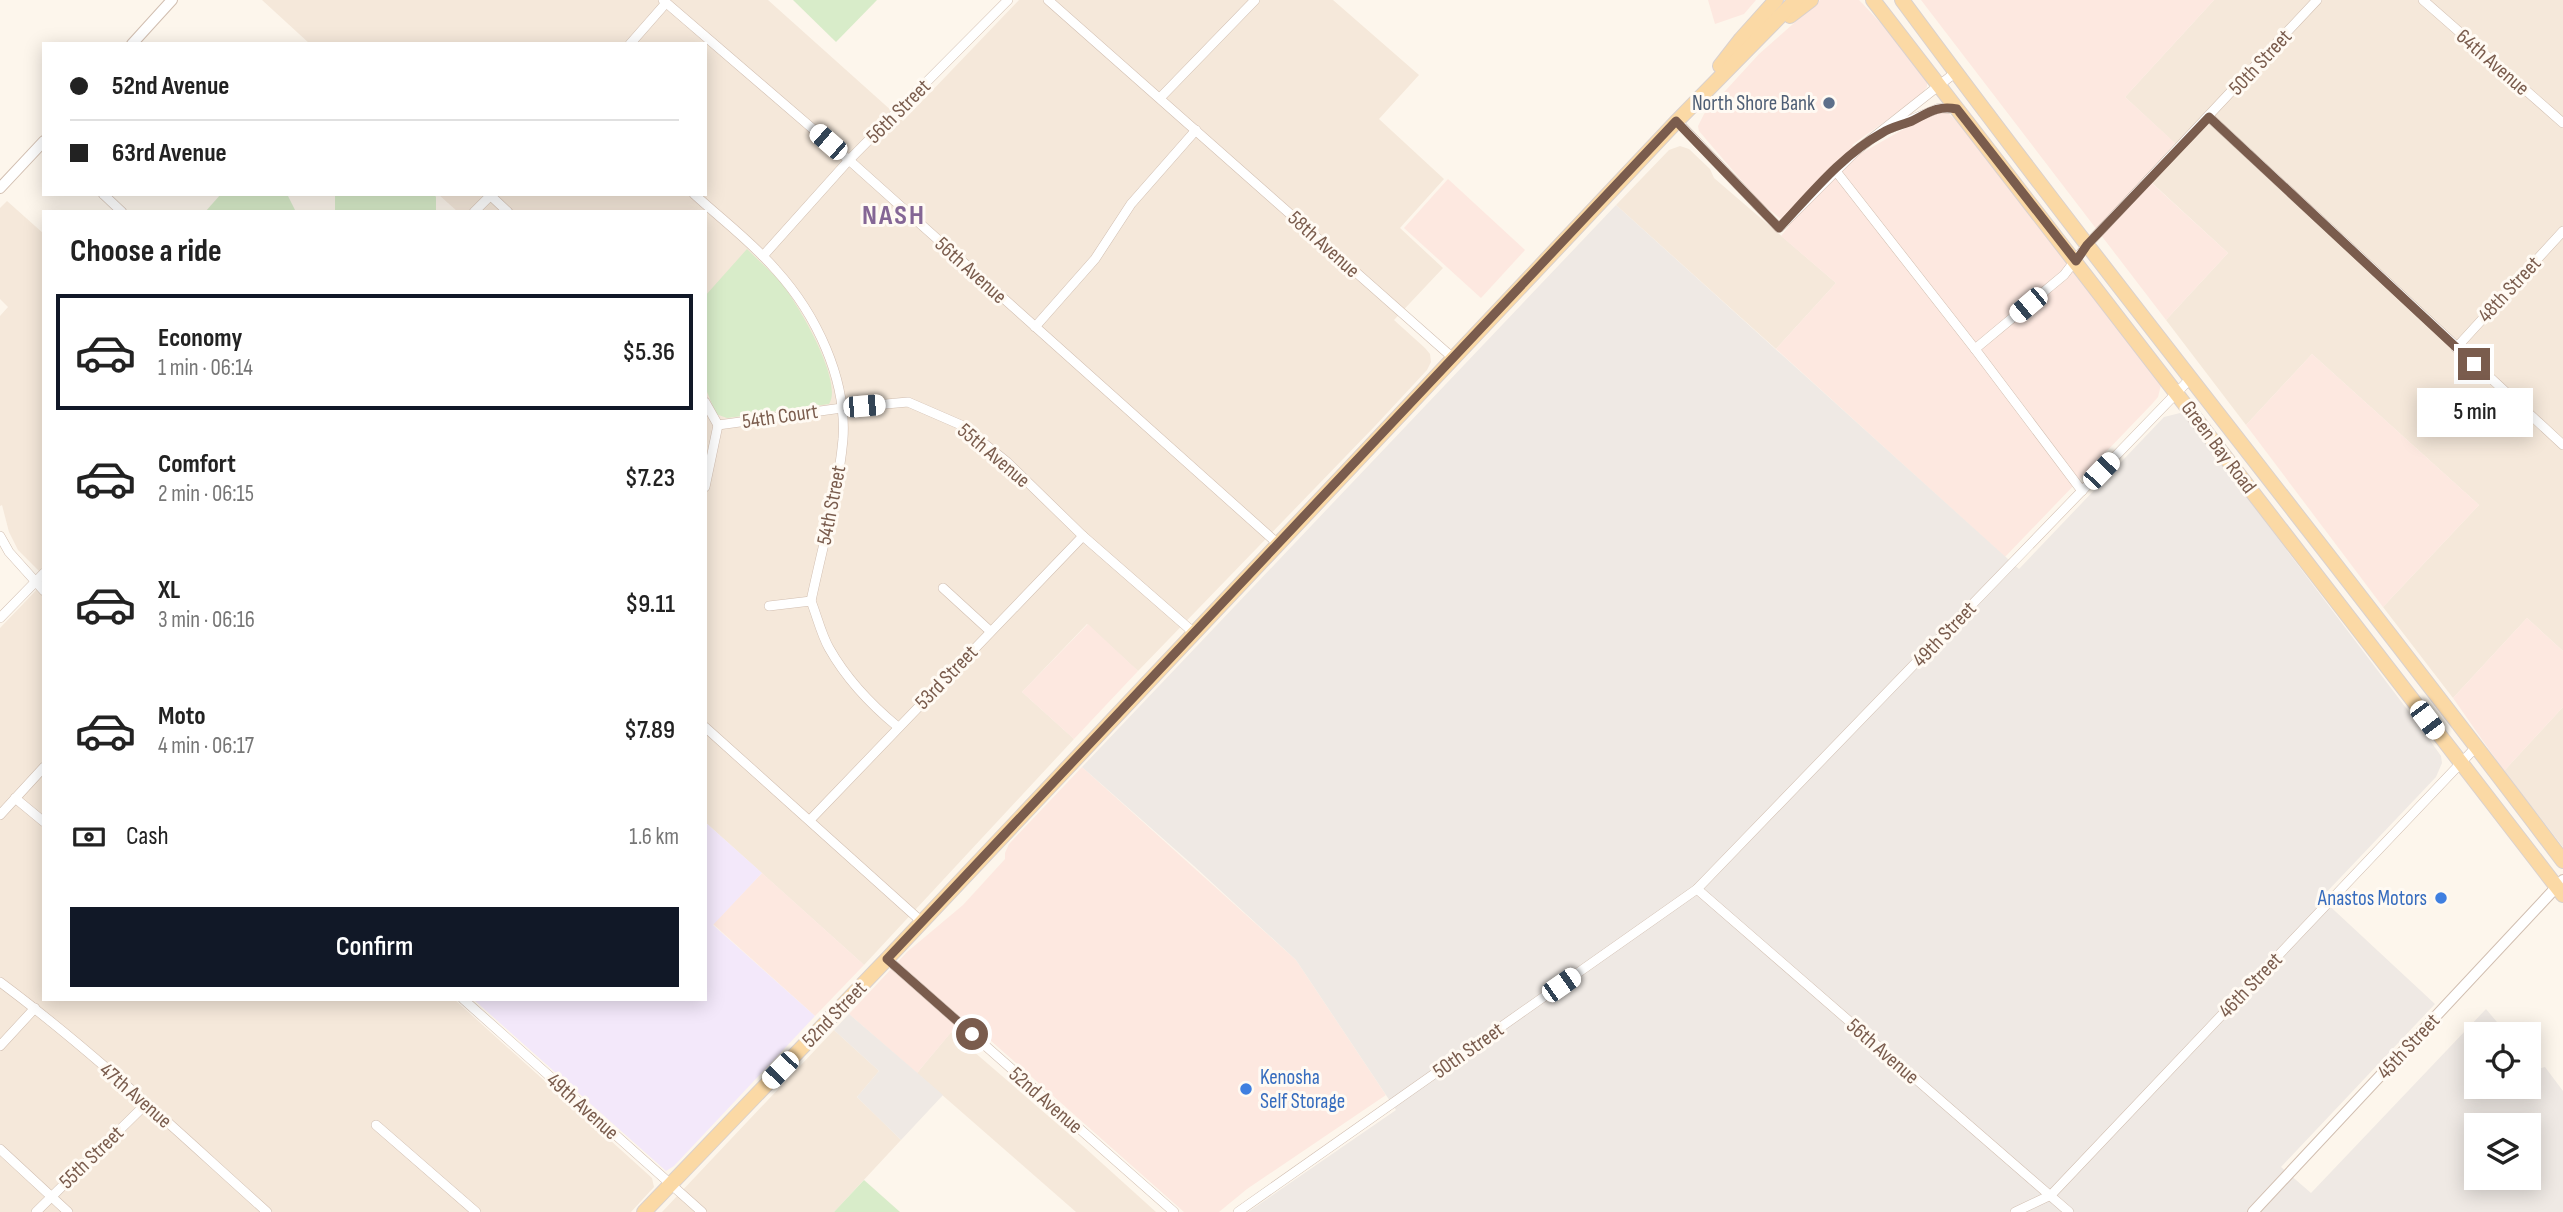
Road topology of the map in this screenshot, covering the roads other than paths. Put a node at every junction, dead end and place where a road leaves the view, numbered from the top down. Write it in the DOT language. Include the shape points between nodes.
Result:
graph roads {
  1 [pos="172,0"];
  2 [pos="1008,0"];
  3 [pos="1048,0"];
  4 [pos="1255,0"];
  5 [pos="1776,0"];
  6 [pos="1796,0"];
  7 [pos="1811,0"];
  8 [pos="1873,0"];
  9 [pos="2317,0"];
  10 [pos="2423,0"];
  11 [pos="665,1"];
  12 [pos="1906,3"];
  13 [pos="134,42"];
  14 [pos="632,42"];
  15 [pos="1745,52"];
  16 [pos="1956,72"];
  17 [pos="1939,86"];
  18 [pos="1160,98"];
  19 [pos="1957,109"];
  20 [pos="1681,117"];
  21 [pos="2209,117"];
  22 [pos="2563,123"];
  23 [pos="1196,130"];
  24 [pos="1883,132"];
  25 [pos="42,143"];
  26 [pos="849,160"];
  27 [pos="1835,170"];
  28 [pos="0,188"];
  29 [pos="105,196"];
  30 [pos="490,196"];
  31 [pos="492,196"];
  32 [pos="696,196"];
  33 [pos="120,210"];
  34 [pos="476,210"];
  35 [pos="507,210"];
  36 [pos="2563,231"];
  37 [pos="2087,245"];
  38 [pos="763,256"];
  39 [pos="2076,261"];
  40 [pos="1035,327"];
  41 [pos="2456,348"];
  42 [pos="1975,349"];
  43 [pos="1453,358"];
  44 [pos="2191,378"];
  45 [pos="2178,393"];
  46 [pos="707,406"];
  47 [pos="842,408"];
  48 [pos="718,425"];
  49 [pos="2563,445"];
  50 [pos="707,477"];
  51 [pos="2082,491"];
  52 [pos="0,536"];
  53 [pos="1083,536"];
  54 [pos="1277,543"];
  55 [pos="42,575"];
  56 [pos="35,582"];
  57 [pos="42,588"];
  58 [pos="943,588"];
  59 [pos="811,601"];
  60 [pos="769,606"];
  61 [pos="0,618"];
  62 [pos="990,631"];
  63 [pos="1193,632"];
  64 [pos="898,727"];
  65 [pos="707,729"];
  66 [pos="2477,746"];
  67 [pos="2460,764"];
  68 [pos="42,769"];
  69 [pos="15,798"];
  70 [pos="0,815"];
  71 [pos="42,820"];
  72 [pos="810,820"];
  73 [pos="2563,861"];
  74 [pos="2561,888"];
  75 [pos="1697,889"];
  76 [pos="922,922"];
  77 [pos="887,959"];
  78 [pos="0,982"];
  79 [pos="465,1001"];
  80 [pos="35,1008"];
  81 [pos="0,1046"];
  82 [pos="147,1103"];
  83 [pos="376,1125"];
  84 [pos="0,1149"];
  85 [pos="671,1184"];
  86 [pos="2050,1195"];
  87 [pos="51,1196"];
  88 [pos="36,1212"];
  89 [pos="68,1212"];
  90 [pos="267,1212"];
  91 [pos="476,1212"];
  92 [pos="644,1212"];
  93 [pos="702,1212"];
  94 [pos="1174,1212"];
  95 [pos="1238,1212"];
  96 [pos="2015,1212"];
  97 [pos="2069,1212"];
  98 [pos="2253,1212"];
  1 -- 13 [label="street"];
  2 -- 26 [label="street, 56th Street"];
  3 -- 18 [label="street, 58th Avenue"];
  4 -- 18 [label="street"];
  5 -- 20 [label="main road, 52nd Street"];
  6 -- 15 [label="main road, 52nd Street"];
  7 -- 15 [label="main road"];
  8 -- 17 [label="main road, Green Bay Road"];
  9 -- 21 [label="street, 50th Street"];
  10 -- 22 [label="street, 64th Avenue"];
  11 -- 14 [label="street"];
  11 -- 26 [label="street, 56th Avenue"];
  12 -- 16 [label="main road, Green Bay Road"];
  15 -- 20 [label="main road, 52nd Street"];
  16 -- 17 [label="street"];
  16 -- 37 [label="main road, Green Bay Road"];
  17 -- 19 [label="main road, Green Bay Road"];
  17 -- 24 [label="street"];
  18 -- 23 [label="street, 58th Avenue"];
  19 -- 24 [label="street" via="1927,111"];
  19 -- 39 [label="main road, Green Bay Road"];
  20 -- 27 [label="street" via="1779,228"];
  20 -- 43 [label="main road, 52nd Street"];
  21 -- 37 [label="street, 50th Street"];
  21 -- 41 [label="street"];
  23 -- 40 [label="street" via="1132,204 1095,260"];
  23 -- 43 [label="street, 58th Avenue"];
  24 -- 27 [label="street"];
  25 -- 28 [label="street"];
  26 -- 38 [label="street, 56th Street"];
  26 -- 40 [label="street, 56th Avenue"];
  27 -- 42 [label="street"];
  29 -- 33 [label="street"];
  30 -- 34 [label="street"];
  31 -- 35 [label="street"];
  32 -- 38 [label="street"];
  36 -- 41 [label="street, 48th Street"];
  37 -- 39 [label="street, 50th Street"];
  37 -- 44 [label="main road, Green Bay Road"];
  38 -- 47 [label="street" via="789,285 819,335"];
  39 -- 42 [label="street, 50th Street"];
  39 -- 45 [label="main road, Green Bay Road"];
  40 -- 54 [label="street, 56th Avenue"];
  41 -- 49 [label="street"];
  42 -- 51 [label="street"];
  43 -- 54 [label="main road, 52nd Street"];
  44 -- 45 [label="street, 49th Street"];
  44 -- 66 [label="main road, Green Bay Road"];
  45 -- 51 [label="street, 49th Street"];
  45 -- 67 [label="main road, Green Bay Road"];
  46 -- 48 [label="street"];
  47 -- 48 [label="street, 54th Court"];
  47 -- 53 [label="street, 55th Avenue" via="908,402 961,425 1007,462"];
  47 -- 59 [label="street, 54th Street" via="837,484"];
  48 -- 50 [label="street"];
  51 -- 75 [label="street, 49th Street"];
  52 -- 56 [label="street"];
  53 -- 62 [label="street, 53rd Street"];
  53 -- 63 [label="street, 55th Avenue"];
  54 -- 63 [label="main road, 52nd Street"];
  55 -- 56 [label="street"];
  56 -- 57 [label="street"];
  56 -- 61 [label="street"];
  58 -- 62 [label="street"];
  59 -- 60 [label="street"];
  59 -- 64 [label="street" via="835,658 865,699"];
  62 -- 64 [label="street, 53rd Street"];
  63 -- 76 [label="main road, 52nd Street"];
  64 -- 72 [label="street, 53rd Street"];
  65 -- 72 [label="street"];
  66 -- 67 [label="street, 46th Street"];
  66 -- 73 [label="main road, Green Bay Road"];
  67 -- 74 [label="main road, Green Bay Road"];
  67 -- 86 [label="street, 46th Street"];
  68 -- 69 [label="street"];
  69 -- 70 [label="street"];
  69 -- 71 [label="street"];
  72 -- 76 [label="street"];
  74 -- 98 [label="street, 45th Street"];
  75 -- 86 [label="street, 56th Avenue"];
  75 -- 95 [label="street, 50th Street"];
  76 -- 77 [label="main road, 52nd Street"];
  77 -- 85 [label="main road, 52nd Street"];
  77 -- 94 [label="street, 52nd Avenue"];
  78 -- 80 [label="street, 47th Avenue"];
  79 -- 85 [label="street, 49th Avenue"];
  80 -- 81 [label="street"];
  80 -- 82 [label="street, 47th Avenue"];
  82 -- 87 [label="street, 55th Street"];
  82 -- 90 [label="street, 47th Avenue"];
  83 -- 91 [label="street"];
  84 -- 87 [label="street"];
  85 -- 92 [label="main road, 52nd Street"];
  85 -- 93 [label="street, 49th Avenue"];
  86 -- 96 [label="street, 46th Street"];
  86 -- 97 [label="street, 56th Avenue"];
  87 -- 88 [label="street, 55th Street"];
  87 -- 89 [label="street"];
}
